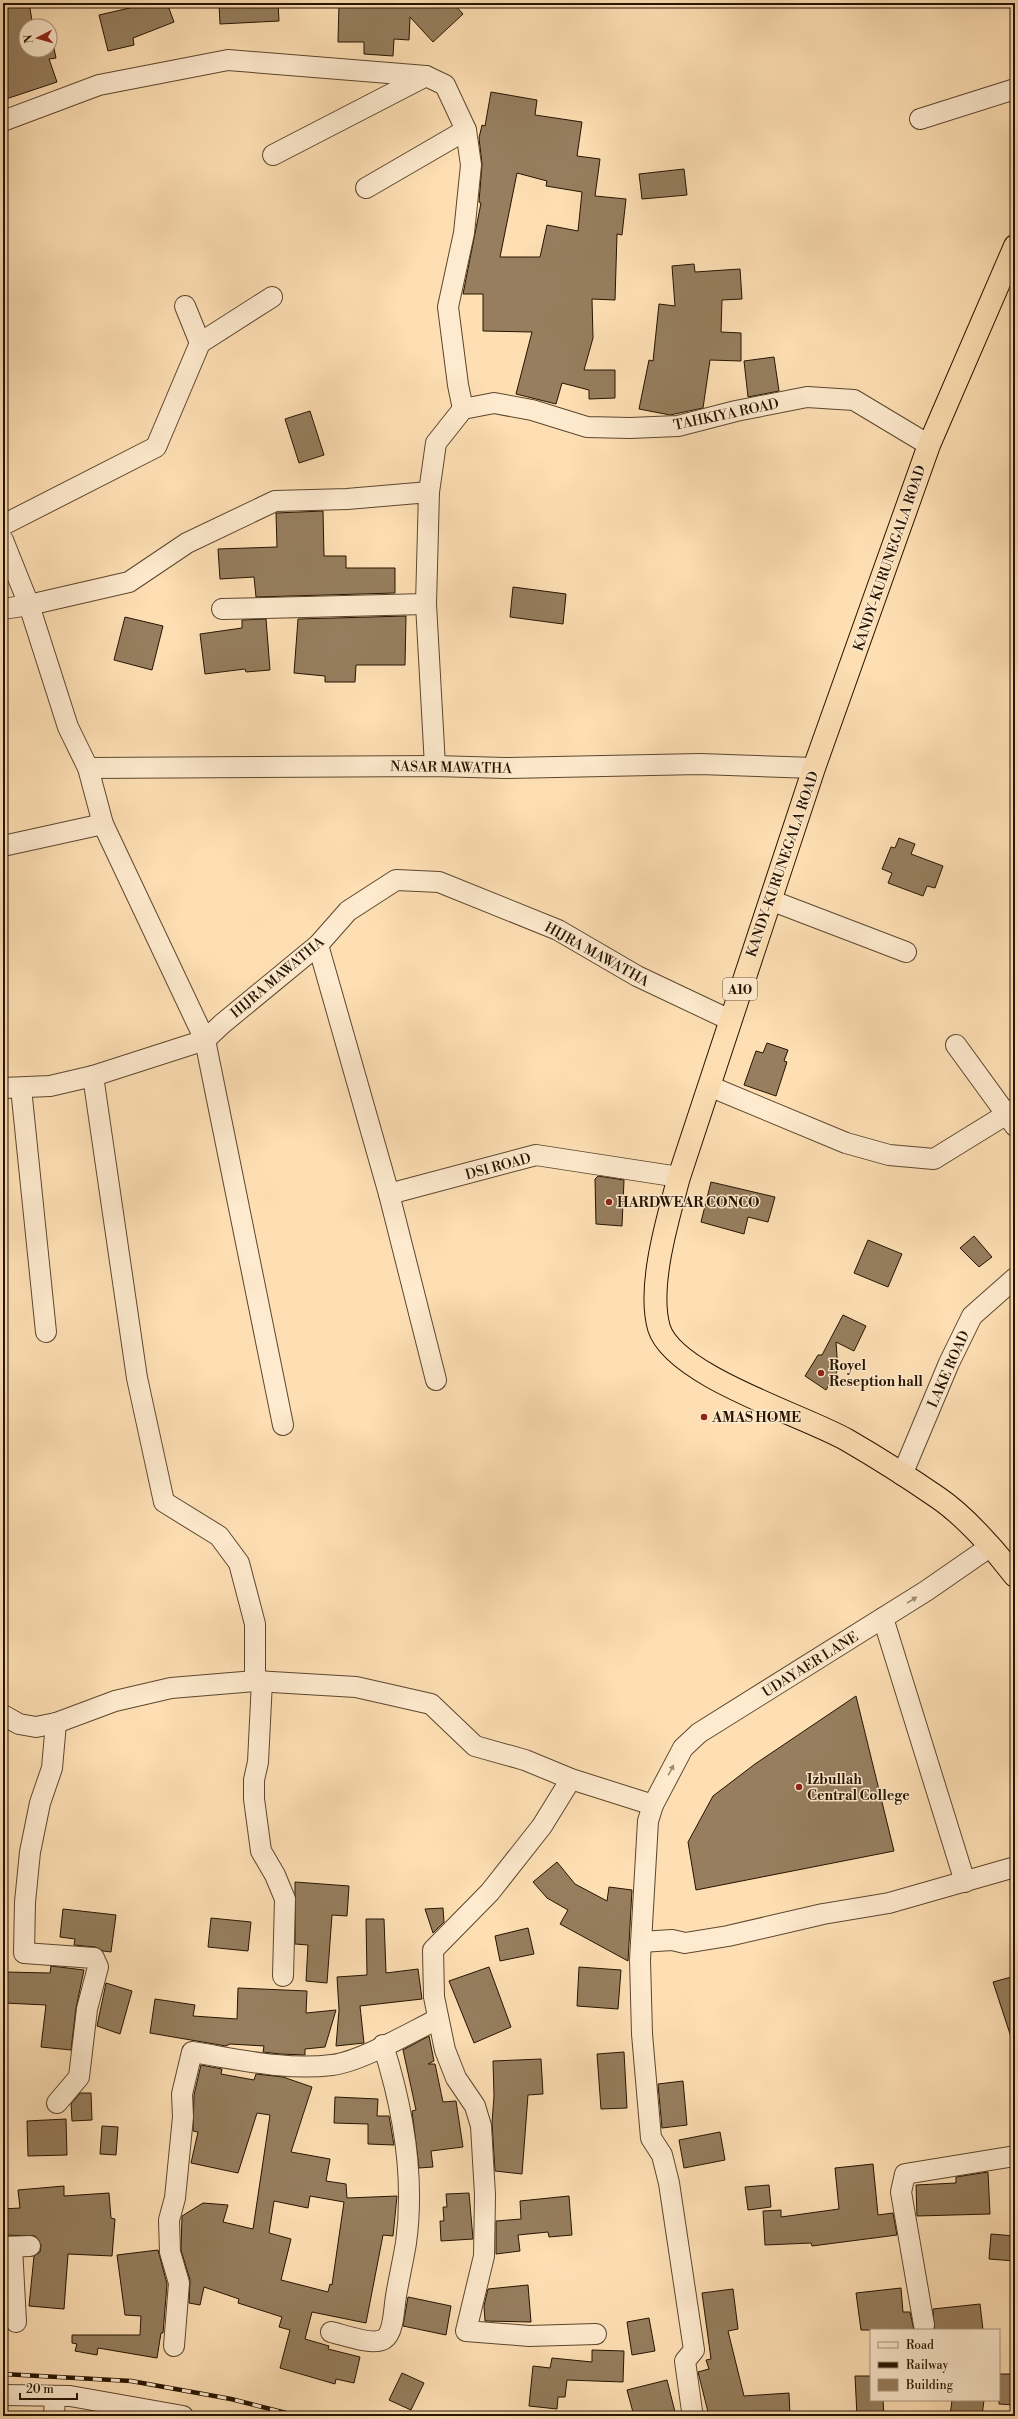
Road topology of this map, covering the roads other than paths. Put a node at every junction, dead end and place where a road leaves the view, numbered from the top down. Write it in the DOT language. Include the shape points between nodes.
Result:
graph roads {
  1 [pos="426,76"];
  2 [pos="1015,89"];
  3 [pos="920,119"];
  4 [pos="3,121"];
  5 [pos="466,130"];
  6 [pos="273,155"];
  7 [pos="366,188"];
  8 [pos="1015,246"];
  9 [pos="272,297"];
  10 [pos="185,306"];
  11 [pos="200,343"];
  12 [pos="463,409"];
  13 [pos="928,445"];
  14 [pos="429,492"];
  15 [pos="3,524"];
  16 [pos="3,540"];
  17 [pos="426,604"];
  18 [pos="30,605"];
  19 [pos="3,609"];
  20 [pos="222,609"];
  21 [pos="435,766"];
  22 [pos="88,768"];
  23 [pos="814,768"];
  24 [pos="103,824"];
  25 [pos="3,846"];
  26 [pos="770,900"];
  27 [pos="318,945"];
  28 [pos="906,952"];
  29 [pos="730,1020"];
  30 [pos="205,1040"];
  31 [pos="956,1045"];
  32 [pos="93,1076"];
  33 [pos="709,1086"];
  34 [pos="12,1088"];
  35 [pos="1012,1116"];
  36 [pos="679,1176"];
  37 [pos="389,1194"];
  38 [pos="1015,1278"];
  39 [pos="46,1332"];
  40 [pos="436,1380"];
  41 [pos="282,1425"];
  42 [pos="902,1475"];
  43 [pos="991,1546"];
  44 [pos="1015,1576"];
  45 [pos="883,1618"];
  46 [pos="258,1681"];
  47 [pos="3,1715"];
  48 [pos="56,1722"];
  49 [pos="571,1779"];
  50 [pos="653,1805"];
  51 [pos="1015,1867"];
  52 [pos="965,1882"];
  53 [pos="641,1942"];
  54 [pos="283,1976"];
  55 [pos="438,2019"];
  56 [pos="383,2046"];
  57 [pos="56,2103"];
  58 [pos="1015,2156"];
  59 [pos="15,2246"];
  60 [pos="16,2322"];
  61 [pos="924,2326"];
  62 [pos="331,2332"];
  63 [pos="596,2334"];
  64 [pos="174,2346"];
  65 [pos="3,2395"];
  66 [pos="55,2396"];
  67 [pos="692,2411"];
  68 [pos="54,2416"];
  69 [pos="183,2416"];
  1 -- 4 [label="street" via="228,60 100,85"];
  1 -- 5 [label="street" via="445,85"];
  1 -- 6 [label="street"];
  2 -- 3 [label="street"];
  5 -- 7 [label="street"];
  5 -- 12 [label="street" via="471,165 464,233 448,307"];
  8 -- 13 [label="highway, KANDY-KURUNEGALA ROAD / A10"];
  9 -- 11 [label="street"];
  10 -- 11 [label="street"];
  11 -- 15 [label="street" via="156,447"];
  12 -- 13 [label="street, TAHKIYA ROAD" via="494,403 532,410 587,427 630,428 678,426 807,397 854,400"];
  12 -- 14 [label="street" via="436,443"];
  13 -- 23 [label="highway, KANDY-KURUNEGALA ROAD / A10"];
  14 -- 17 [label="street"];
  14 -- 18 [label="street" via="347,499 274,501 187,542 129,582"];
  16 -- 18 [label="street"];
  17 -- 20 [label="street"];
  17 -- 21 [label="street"];
  18 -- 19 [label="street"];
  18 -- 22 [label="street" via="68,727"];
  21 -- 22 [label="street, NASAR MAWATHA"];
  21 -- 23 [label="street, NASAR MAWATHA" via="505,768 700,764"];
  22 -- 24 [label="street"];
  23 -- 26 [label="highway, KANDY-KURUNEGALA ROAD / A10"];
  24 -- 25 [label="street"];
  24 -- 30 [label="street"];
  26 -- 28 [label="street"];
  26 -- 29 [label="highway, KANDY-KURUNEGALA ROAD / A10"];
  27 -- 29 [label="street, HIJRA MAWATHA" via="348,911 396,880 439,882 558,930 637,976"];
  27 -- 30 [label="street, HIJRA MAWATHA"];
  27 -- 37 [label="street"];
  29 -- 33 [label="highway, KANDY-KURUNEGALA ROAD / A10"];
  30 -- 32 [label="street, HIJRA MAWATHA"];
  30 -- 41 [label="street"];
  31 -- 35 [label="street"];
  32 -- 34 [label="street, HIJRA MAWATHA" via="50,1086"];
  32 -- 46 [label="street" via="137,1378 164,1502 219,1536 239,1563 255,1624"];
  33 -- 35 [label="street" via="846,1143 889,1155 934,1159"];
  33 -- 36 [label="highway, KANDY-KURUNEGALA ROAD / A10"];
  34 -- 39 [label="street"];
  36 -- 37 [label="street, DSI ROAD" via="536,1155"];
  36 -- 42 [label="highway, KANDY-KURUNEGALA ROAD / A10" via="666,1226 655,1302 659,1329 676,1353 706,1374 846,1440"];
  37 -- 40 [label="street"];
  38 -- 42 [label="street, LAKE ROAD" via="972,1316 948,1363"];
  42 -- 43 [label="highway, KANDY-KURUNEGALA ROAD / A10" via="938,1498"];
  43 -- 44 [label="highway, KANDY-KURUNEGALA ROAD / A10"];
  45 -- 43 [label="street, UDAYAER LANE, one-way"];
  50 -- 45 [label="street, UDAYAER LANE, one-way" via="683,1748 699,1733"];
  45 -- 52 [label="street"];
  46 -- 48 [label="street" via="171,1688 115,1701"];
  46 -- 49 [label="street" via="356,1687 431,1704 475,1746 525,1760"];
  46 -- 54 [label="street" via="258,1762 254,1780 254,1799 261,1851 285,1899"];
  47 -- 48 [label="street" via="20,1724 36,1727"];
  48 -- 57 [label="street" via="52,1768 40,1803 30,1852 25,1902 24,1953 94,1958 98,1967 87,2009 79,2077"];
  49 -- 50 [label="street"];
  49 -- 55 [label="street" via="542,1826 490,1892 433,1950 434,1997"];
  50 -- 53 [label="street, UDAYAER LANE" via="648,1820"];
  51 -- 52 [label="street"];
  52 -- 53 [label="street" via="889,1903 808,1917 728,1936 685,1943 672,1940"];
  53 -- 67 [label="street, UDAYAER LANE" via="642,2034 651,2138 662,2155 669,2184 685,2281 694,2350 685,2361"];
  55 -- 56 [label="street"];
  55 -- 63 [label="street" via="456,2078 475,2106 481,2126 485,2195 484,2256 466,2331 529,2336"];
  56 -- 62 [label="street" via="392,2073 401,2119 409,2193 406,2242 390,2332 385,2339 376,2342"];
  56 -- 64 [label="street" via="349,2061 332,2065 267,2064 192,2052 182,2094 183,2117 175,2198 169,2220 170,2252 179,2282"];
  58 -- 61 [label="street" via="905,2174 901,2192"];
  59 -- 60 [label="street"];
  65 -- 66 [label="street"];
  66 -- 68 [label="street"];
  66 -- 69 [label="street" via="102,2400"];
}
